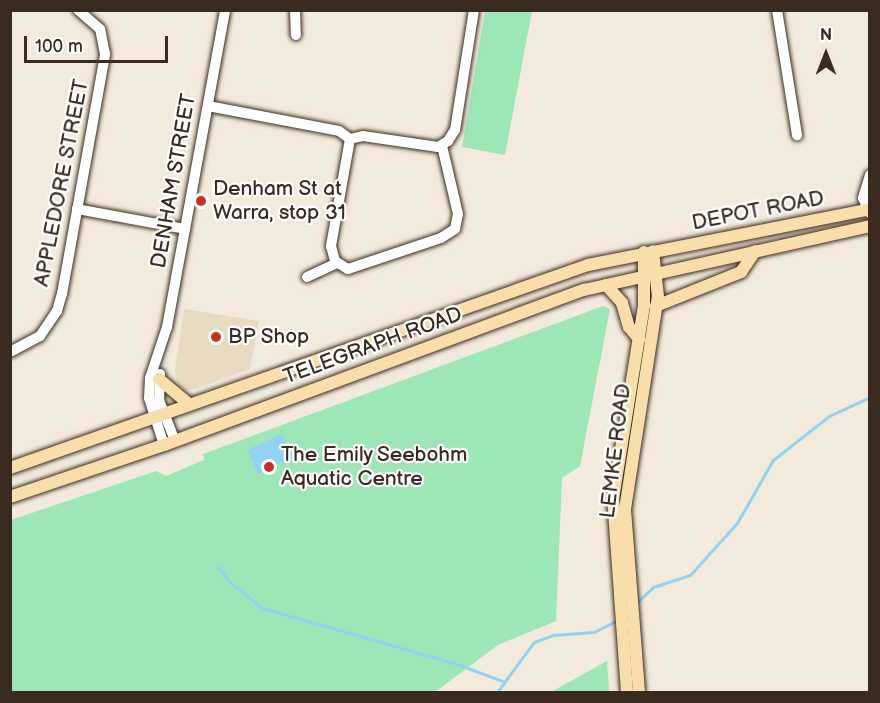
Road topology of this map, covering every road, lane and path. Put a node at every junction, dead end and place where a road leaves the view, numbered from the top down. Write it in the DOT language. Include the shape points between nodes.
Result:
graph roads {
  1 [pos="78,10"];
  2 [pos="225,10"];
  3 [pos="295,10"];
  4 [pos="474,10"];
  5 [pos="777,10"];
  6 [pos="296,35"];
  7 [pos="207,106"];
  8 [pos="797,135"];
  9 [pos="350,139"];
  10 [pos="442,146"];
  11 [pos="870,175"];
  12 [pos="77,209"];
  13 [pos="868,210"];
  14 [pos="870,226"];
  15 [pos="185,229"];
  16 [pos="649,251"];
  17 [pos="755,251"];
  18 [pos="337,263"];
  19 [pos="651,275"];
  20 [pos="606,285"];
  21 [pos="304,290"];
  22 [pos="656,306"];
  23 [pos="639,339"];
  24 [pos="10,352"];
  25 [pos="159,359"];
  26 [pos="159,379"];
  27 [pos="190,405"];
  28 [pos="159,417"];
  29 [pos="169,443"];
  30 [pos="10,468"];
  31 [pos="10,497"];
  32 [pos="627,693"];
  33 [pos="639,693"];
  1 -- 12 [label="street, APPLEDORE STREET" via="96,23 105,47"];
  2 -- 7 [label="street, DENHAM STREET"];
  3 -- 6 [label="street"];
  4 -- 10 [label="street" via="455,130"];
  5 -- 8 [label="street"];
  7 -- 9 [label="street" via="336,130"];
  7 -- 15 [label="street, DENHAM STREET"];
  9 -- 10 [label="street" via="363,136 426,148"];
  9 -- 18 [label="street" via="331,242"];
  10 -- 18 [label="street" via="458,214 455,229 363,267 348,269"];
  11 -- 13 [label="street" via="863,194"];
  12 -- 15 [label="street"];
  12 -- 24 [label="street, APPLEDORE STREET" via="57,311 40,336"];
  13 -- 16 [label="main road, DEPOT ROAD"];
  14 -- 17 [label="main road, DEPOT ROAD"];
  15 -- 25 [label="street, DENHAM STREET"];
  16 -- 19 [label="main road, LEMKE ROAD"];
  16 -- 27 [label="main road, TELEGRAPH ROAD" via="588,265 468,304"];
  17 -- 19 [label="main road, TELEGRAPH ROAD"];
  17 -- 22 [label="main road" via="741,272"];
  18 -- 21 [label="street" via="303,278"];
  19 -- 20 [label="main road, TELEGRAPH ROAD"];
  19 -- 22 [label="main road, LEMKE ROAD"];
  19 -- 23 [label="main road, LEMKE ROAD"];
  20 -- 23 [label="main road" via="622,303 629,327"];
  20 -- 29 [label="main road, TELEGRAPH ROAD"];
  22 -- 33 [label="main road, LEMKE ROAD" via="628,479 626,544"];
  23 -- 32 [label="main road, LEMKE ROAD" via="615,478 615,552"];
  25 -- 26 [label="street, DENHAM STREET"];
  25 -- 28 [label="street, DENHAM STREET" via="149,385"];
  26 -- 27 [label="main road"];
  26 -- 28 [label="street, DENHAM STREET"];
  27 -- 28 [label="main road, TELEGRAPH ROAD"];
  28 -- 29 [label="street, DENHAM STREET"];
  28 -- 30 [label="main road, TELEGRAPH ROAD"];
  29 -- 31 [label="main road, TELEGRAPH ROAD"];
}
